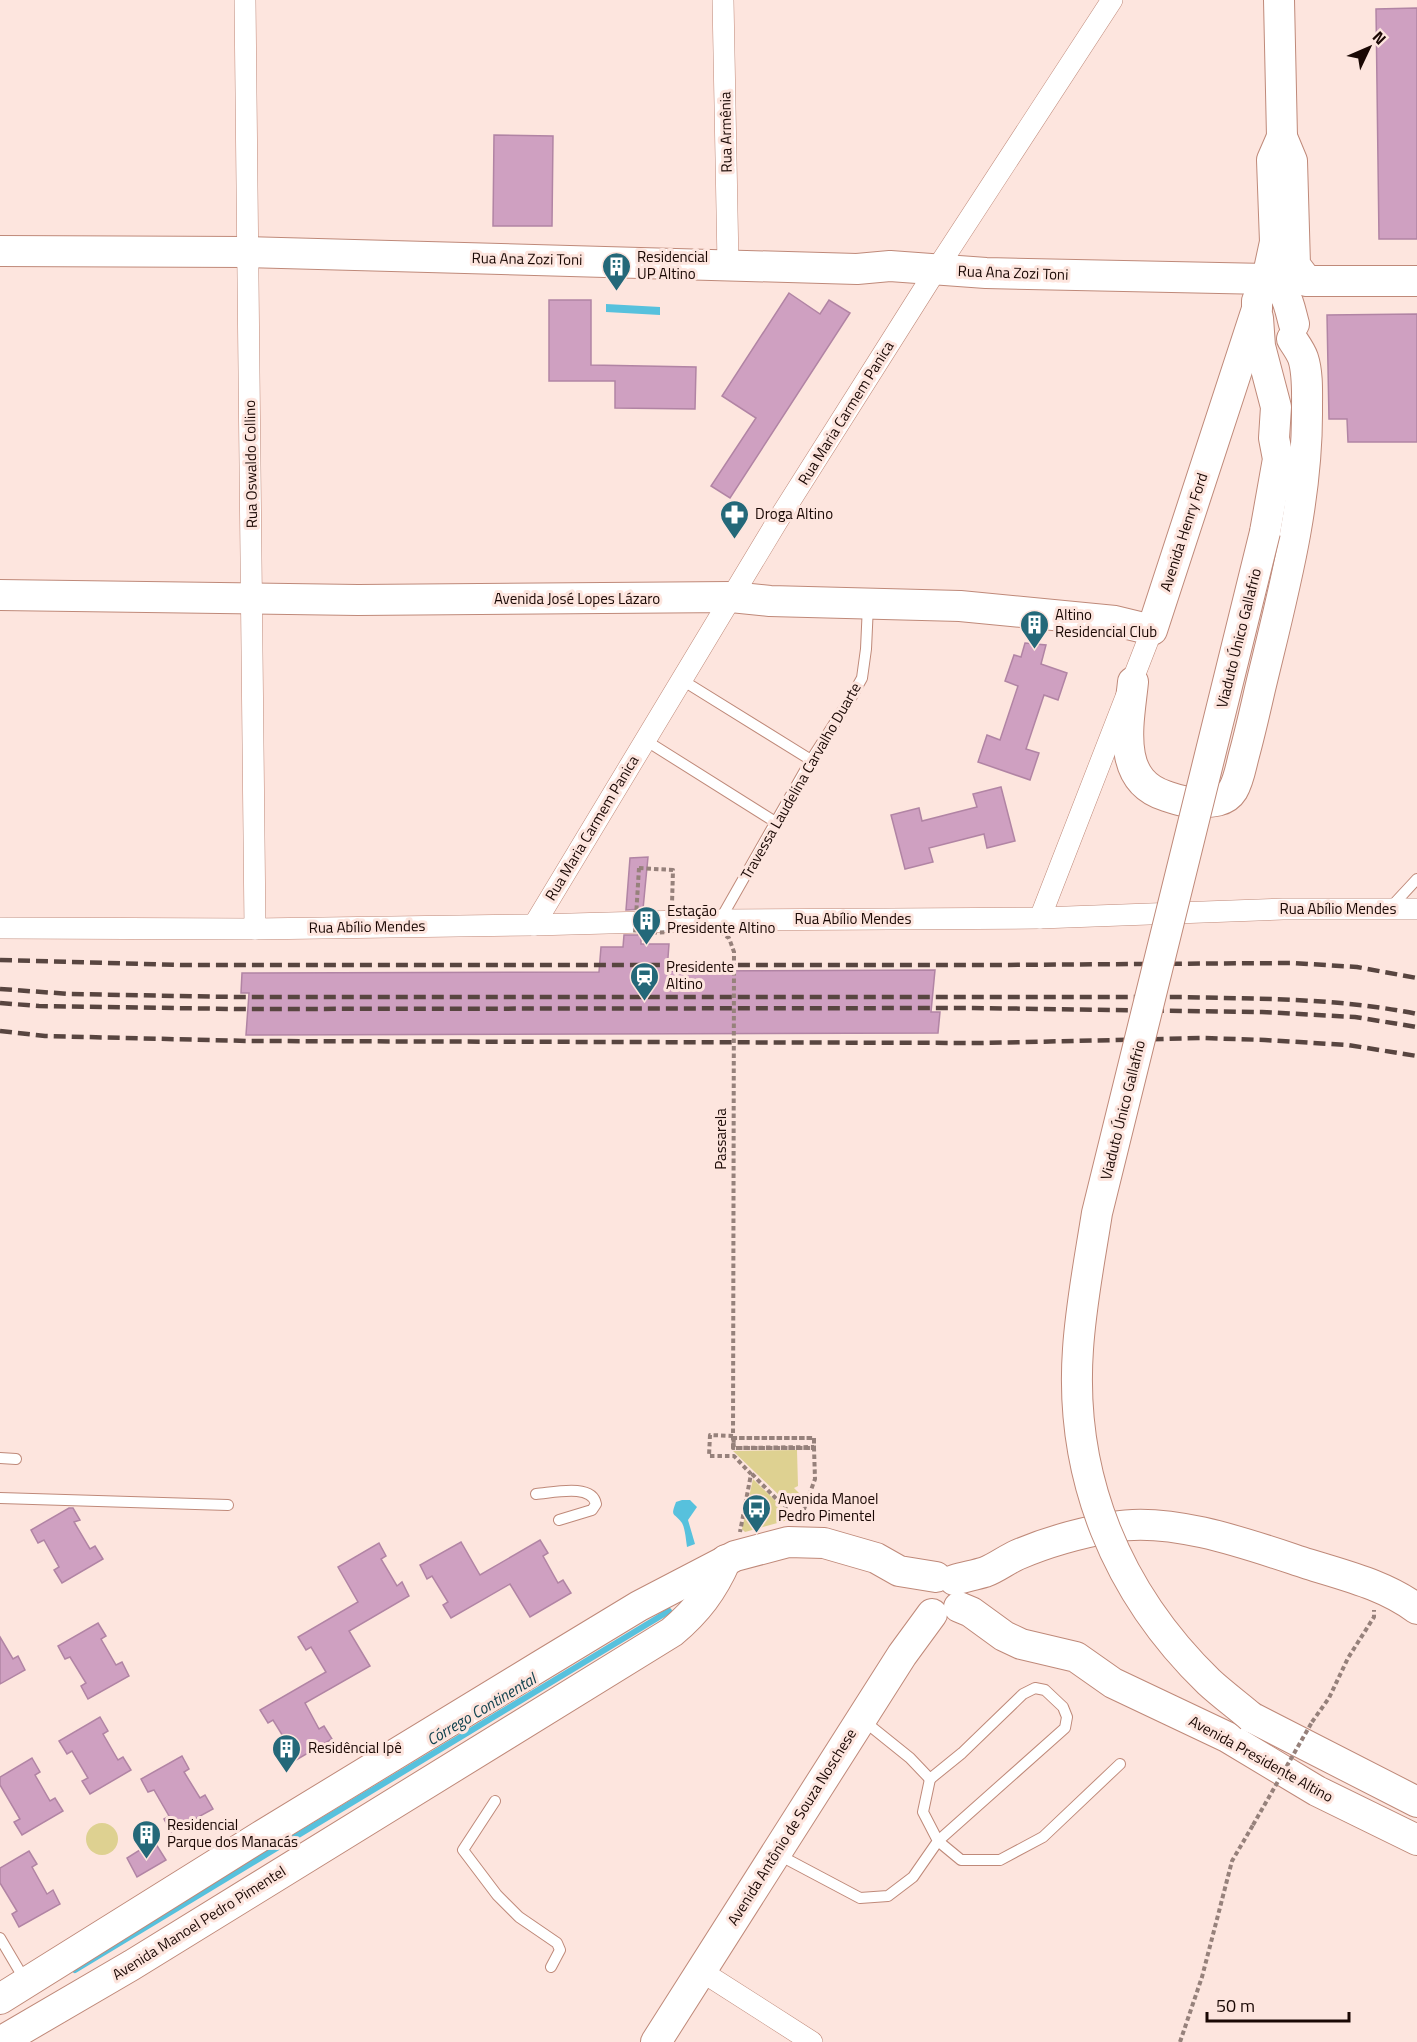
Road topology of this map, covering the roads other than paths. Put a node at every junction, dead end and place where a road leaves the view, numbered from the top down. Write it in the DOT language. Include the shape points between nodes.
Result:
graph roads {
  1 [pos="246,0"];
  2 [pos="723,0"];
  3 [pos="1112,0"];
  4 [pos="1279,0"];
  5 [pos="1282,137"];
  6 [pos="0,251"];
  7 [pos="247,252"];
  8 [pos="728,264"];
  9 [pos="936,270"];
  10 [pos="1307,281"];
  11 [pos="1417,281"];
  12 [pos="1260,297"];
  13 [pos="1293,331"];
  14 [pos="1278,459"];
  15 [pos="0,595"];
  16 [pos="731,597"];
  17 [pos="253,598"];
  18 [pos="868,602"];
  19 [pos="1152,630"];
  20 [pos="682,680"];
  21 [pos="1133,682"];
  22 [pos="645,740"];
  23 [pos="811,760"];
  24 [pos="777,823"];
  25 [pos="1417,879"];
  26 [pos="1389,909"];
  27 [pos="1417,909"];
  28 [pos="1040,918"];
  29 [pos="720,920"];
  30 [pos="534,925"];
  31 [pos="0,928"];
  32 [pos="255,929"];
  33 [pos="0,1458"];
  34 [pos="16,1459"];
  35 [pos="536,1494"];
  36 [pos="0,1498"];
  37 [pos="228,1505"];
  38 [pos="559,1520"];
  39 [pos="731,1558"];
  40 [pos="695,1577"];
  41 [pos="944,1595"];
  42 [pos="698,1608"];
  43 [pos="1417,1609"];
  44 [pos="861,1719"];
  45 [pos="1120,1764"];
  46 [pos="930,1779"];
  47 [pos="495,1801"];
  48 [pos="1417,1802"];
  49 [pos="1417,1840"];
  50 [pos="938,1841"];
  51 [pos="775,1853"];
  52 [pos="0,1938"];
  53 [pos="551,1967"];
  54 [pos="701,1971"];
  55 [pos="26,1982"];
  56 [pos="0,1999"];
  57 [pos="0,2042"];
  58 [pos="656,2042"];
  59 [pos="812,2042"];
  1 -- 7 [label="street, Rua Oswaldo Collino"];
  2 -- 8 [label="street, Rua Armênia"];
  3 -- 9 [label="street, Rua Maria Carmem Panica"];
  4 -- 5 [label="main road, Avenida Henry Ford"];
  5 -- 10 [label="main road, Avenida Henry Ford" via="1292,161 1295,265"];
  5 -- 12 [label="main road, Avenida Henry Ford" via="1272,160 1275,242"];
  6 -- 7 [label="main road, Rua Ana Zozi Toni"];
  7 -- 8 [label="main road, Rua Ana Zozi Toni"];
  7 -- 17 [label="street, Rua Oswaldo Collino"];
  8 -- 9 [label="main road, Rua Ana Zozi Toni"];
  9 -- 12 [label="main road, Rua Ana Zozi Toni" via="1234,280"];
  9 -- 16 [label="street, Rua Maria Carmem Panica"];
  10 -- 11 [label="main road"];
  10 -- 13 [label="main road, Viaduto Único Gallafrio"];
  12 -- 13 [label="main road" via="1275,282 1281,287"];
  12 -- 14 [label="main road, Viaduto Único Gallafrio" via="1260,346 1276,407 1274,438"];
  12 -- 19 [label="main road, Avenida Henry Ford"];
  13 -- 14 [label="main road, Viaduto Único Gallafrio" via="1286,372 1290,399 1288,443"];
  13 -- 21 [label="main road" via="1304,359 1307,386 1302,489 1291,558 1233,791 1219,801 1190,803 1154,792 1146,785 1128,755"];
  14 -- 48 [label="main road, Viaduto Único Gallafrio, bridge" via="1265,532 1097,1213 1078,1349 1082,1449 1089,1481 1118,1560 1184,1655 1251,1717"];
  15 -- 17 [label="main road, Avenida José Lopes Lázaro"];
  16 -- 17 [label="main road, Avenida José Lopes Lázaro"];
  16 -- 18 [label="main road, Avenida José Lopes Lázaro"];
  16 -- 20 [label="street, Rua Maria Carmem Panica"];
  17 -- 32 [label="street, Rua Oswaldo Collino"];
  18 -- 19 [label="main road, Avenida José Lopes Lázaro" via="960,606 1115,621"];
  18 -- 23 [label="lane, Travessa Laudelina Carvalho Duarte" via="862,678"];
  19 -- 21 [label="street, Avenida Henry Ford"];
  20 -- 22 [label="street, Rua Maria Carmem Panica"];
  20 -- 23 [label="lane"];
  21 -- 28 [label="street, Avenida Henry Ford"];
  22 -- 24 [label="lane"];
  22 -- 30 [label="street, Rua Maria Carmem Panica"];
  23 -- 24 [label="lane, Travessa Laudelina Carvalho Duarte"];
  24 -- 29 [label="lane, Travessa Laudelina Carvalho Duarte"];
  25 -- 26 [label="lane"];
  26 -- 27 [label="street, Rua Abílio Mendes"];
  26 -- 28 [label="street, Rua Abílio Mendes"];
  28 -- 29 [label="street, Rua Abílio Mendes"];
  29 -- 30 [label="street, Rua Abílio Mendes"];
  30 -- 32 [label="street, Rua Abílio Mendes"];
  31 -- 32 [label="street, Rua Abílio Mendes"];
  33 -- 34 [label="lane"];
  35 -- 38 [label="lane" via="577,1491 595,1499 592,1510"];
  36 -- 37 [label="lane"];
  39 -- 40 [label="main road"];
  39 -- 41 [label="main road" via="788,1542 824,1543 876,1558"];
  39 -- 42 [label="main road, Avenida Manoel Pedro Pimentel"];
  40 -- 42 [label="main road"];
  40 -- 55 [label="main road" via="639,1606"];
  41 -- 43 [label="main road" via="1017,1555 1070,1536 1116,1526 1149,1526 1235,1540 1375,1585"];
  41 -- 44 [label="main road, Avenida Antônio de Souza Noschese"];
  41 -- 49 [label="main road, Avenida Presidente Altino" via="1004,1636 1076,1657 1113,1683 1227,1737 1317,1791"];
  42 -- 57 [label="main road, Avenida Manoel Pedro Pimentel" via="672,1632 132,1965"];
  44 -- 46 [label="lane"];
  44 -- 51 [label="main road, Avenida Antônio de Souza Noschese"];
  45 -- 50 [label="lane" via="1043,1838 1000,1860 961,1860"];
  46 -- 50 [label="lane" via="922,1812"];
  46 -- 50 [label="lane" via="1023,1694 1035,1688 1045,1690 1063,1707 1067,1717 1065,1728"];
  47 -- 53 [label="lane" via="463,1850 519,1917 557,1943 560,1950"];
  50 -- 51 [label="lane" via="913,1877 888,1896 860,1898"];
  51 -- 54 [label="main road, Avenida Antônio de Souza Noschese"];
  52 -- 55 [label="lane"];
  54 -- 58 [label="main road, Avenida Antônio de Souza Noschese"];
  54 -- 59 [label="street"];
  55 -- 56 [label="main road"];
}
